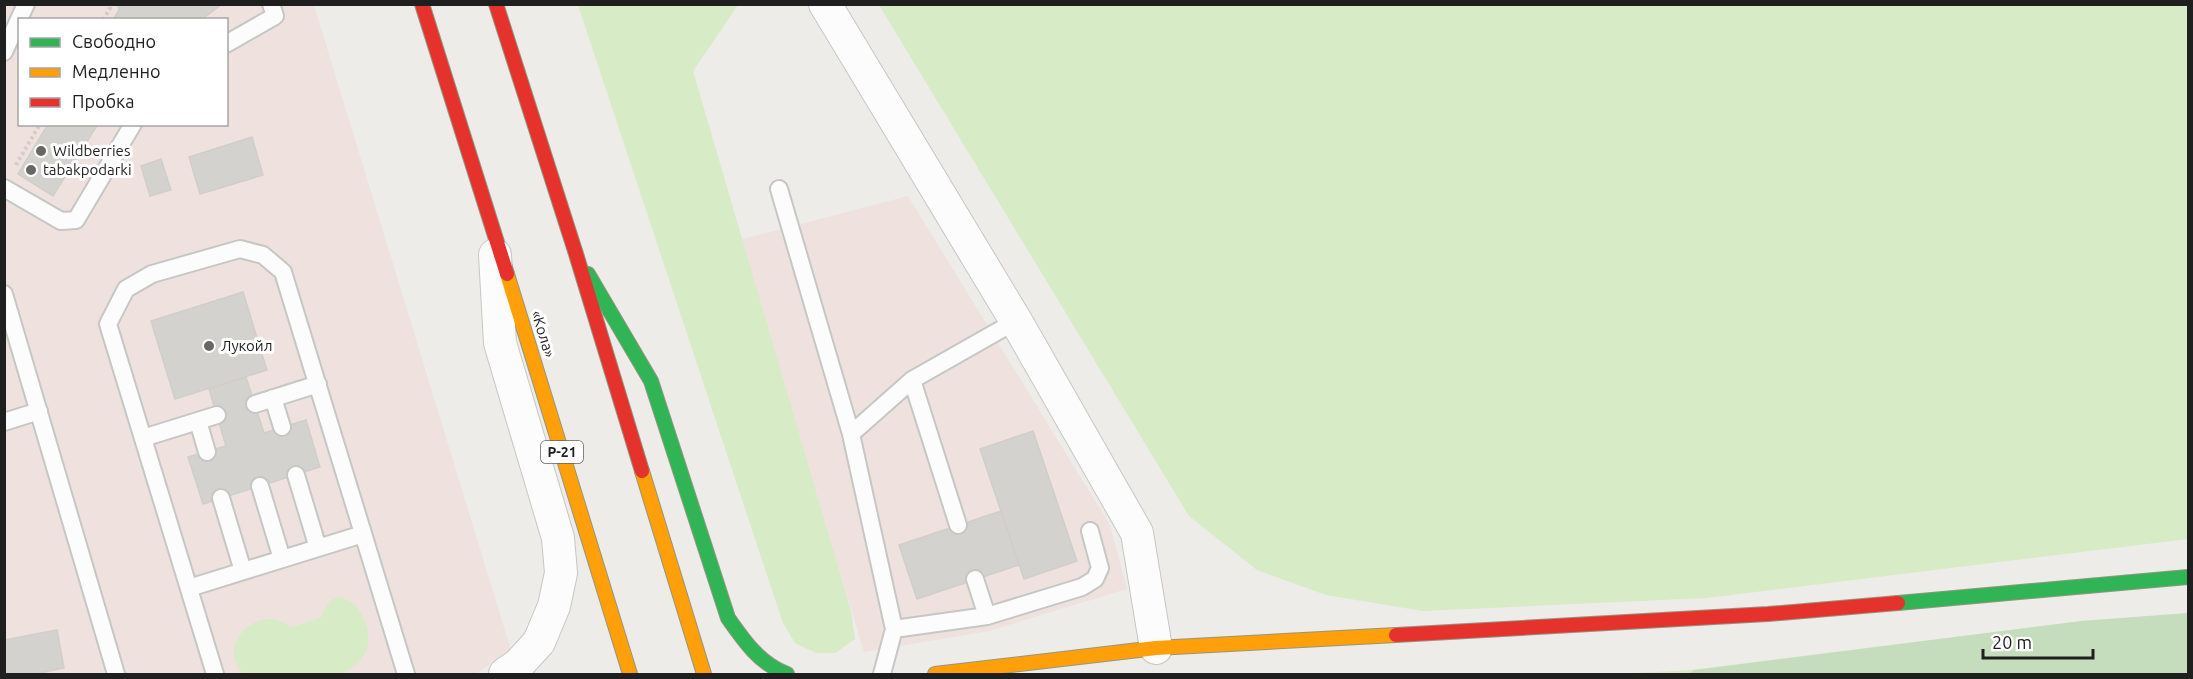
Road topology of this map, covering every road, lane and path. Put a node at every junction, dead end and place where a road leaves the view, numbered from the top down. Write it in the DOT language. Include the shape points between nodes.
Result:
graph roads {
  1 [pos="26,4"];
  2 [pos="109,4"];
  3 [pos="272,4"];
  4 [pos="422,4"];
  5 [pos="496,4"];
  6 [pos="825,4"];
  7 [pos="20,18"];
  8 [pos="104,18"];
  9 [pos="18,21"];
  10 [pos="228,43"];
  11 [pos="4,52"];
  12 [pos="39,126"];
  13 [pos="131,126"];
  14 [pos="7,181"];
  15 [pos="779,189"];
  16 [pos="494,230"];
  17 [pos="576,254"];
  18 [pos="4,294"];
  19 [pos="1016,321"];
  20 [pos="912,380"];
  21 [pos="318,384"];
  22 [pos="273,398"];
  23 [pos="255,404"];
  24 [pos="39,411"];
  25 [pos="217,415"];
  26 [pos="198,421"];
  27 [pos="4,422"];
  28 [pos="282,428"];
  29 [pos="851,434"];
  30 [pos="143,438"];
  31 [pos="207,452"];
  32 [pos="296,475"];
  33 [pos="260,486"];
  34 [pos="221,498"];
  35 [pos="958,525"];
  36 [pos="1090,531"];
  37 [pos="363,534"];
  38 [pos="318,548"];
  39 [pos="282,559"];
  40 [pos="243,571"];
  41 [pos="2188,577"];
  42 [pos="975,579"];
  43 [pos="189,588"];
  44 [pos="987,616"];
  45 [pos="894,629"];
  46 [pos="1156,648"];
  47 [pos="116,675"];
  48 [pos="215,675"];
  49 [pos="406,675"];
  50 [pos="506,675"];
  51 [pos="630,675"];
  52 [pos="704,675"];
  53 [pos="787,675"];
  54 [pos="882,675"];
  55 [pos="934,675"];
  1 -- 7 [label="lane"];
  2 -- 8 [label="path"];
  3 -- 10 [label="lane" via="275,16"];
  4 -- 16 [label="main road, «Кола» / Р-21"];
  5 -- 17 [label="main road"];
  6 -- 19 [label="street"];
  9 -- 11 [label="lane"];
  12 -- 14 [label="path"];
  13 -- 14 [label="lane" via="76,220 61,221"];
  15 -- 29 [label="lane"];
  16 -- 50 [label="street" via="500,342 558,538 561,573 554,606 539,642"];
  16 -- 51 [label="main road, «Кола» / Р-21"];
  17 -- 52 [label="main road"];
  17 -- 53 [label="main road" via="651,381 728,618 746,644 771,668"];
  18 -- 24 [label="lane"];
  19 -- 20 [label="lane"];
  19 -- 46 [label="street" via="1137,533"];
  20 -- 29 [label="lane"];
  20 -- 35 [label="lane"];
  21 -- 22 [label="lane"];
  21 -- 30 [label="lane" via="283,272 263,255 240,249 152,274 126,289 108,324"];
  21 -- 37 [label="lane"];
  22 -- 23 [label="lane"];
  22 -- 28 [label="lane"];
  24 -- 27 [label="lane"];
  24 -- 47 [label="lane"];
  25 -- 26 [label="lane"];
  26 -- 30 [label="lane"];
  26 -- 31 [label="lane"];
  29 -- 45 [label="lane"];
  30 -- 43 [label="lane"];
  32 -- 38 [label="lane"];
  33 -- 39 [label="lane"];
  34 -- 40 [label="lane"];
  36 -- 44 [label="lane" via="1100,568 1095,579 1082,587"];
  37 -- 38 [label="lane"];
  37 -- 49 [label="lane"];
  38 -- 39 [label="lane"];
  39 -- 40 [label="lane"];
  40 -- 43 [label="lane"];
  41 -- 46 [label="main road" via="1768,614"];
  42 -- 44 [label="lane"];
  43 -- 48 [label="lane"];
  44 -- 45 [label="lane"];
  45 -- 54 [label="lane"];
  46 -- 55 [label="main road"];
}
